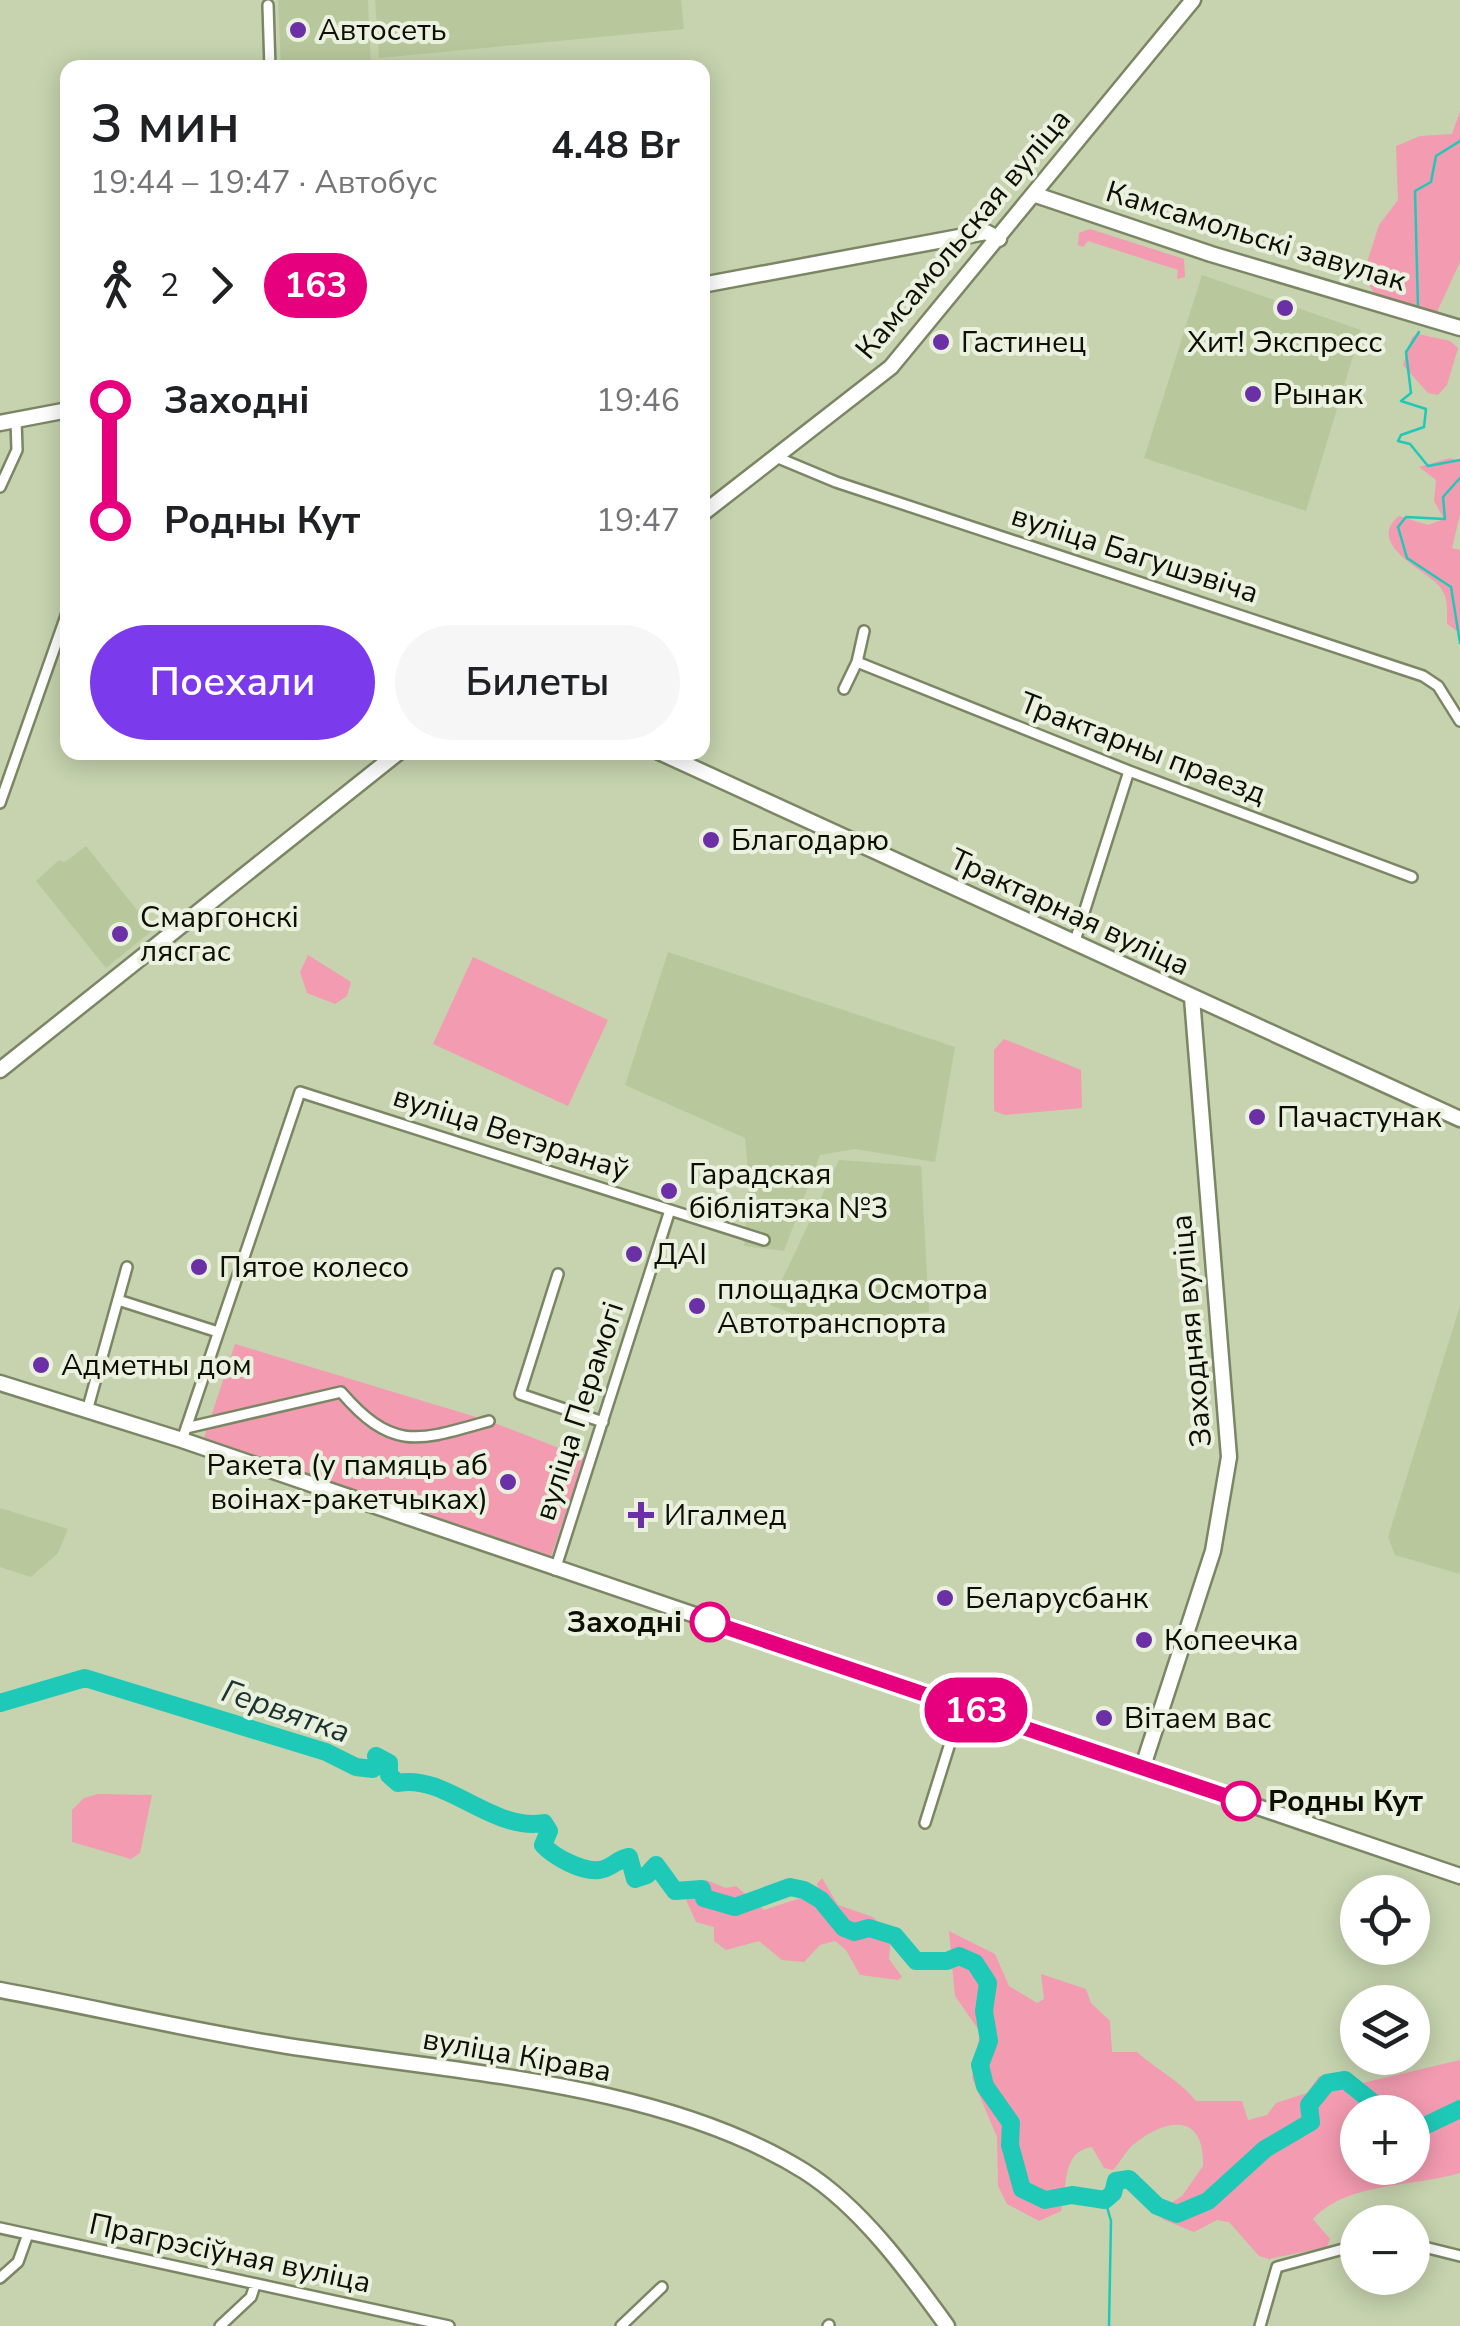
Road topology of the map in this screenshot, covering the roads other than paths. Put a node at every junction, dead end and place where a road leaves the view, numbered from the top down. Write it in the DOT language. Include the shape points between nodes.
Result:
graph roads {
  1 [pos="1193,0"];
  2 [pos="268,5"];
  3 [pos="270,60"];
  4 [pos="1036,195"];
  5 [pos="999,239"];
  6 [pos="710,284"];
  7 [pos="1460,328"];
  8 [pos="60,411"];
  9 [pos="8,421"];
  10 [pos="776,457"];
  11 [pos="0,487"];
  12 [pos="710,508"];
  13 [pos="864,630"];
  14 [pos="60,633"];
  15 [pos="857,662"];
  16 [pos="844,689"];
  17 [pos="1460,721"];
  18 [pos="390,760"];
  19 [pos="676,760"];
  20 [pos="1128,771"];
  21 [pos="0,803"];
  22 [pos="1412,877"];
  23 [pos="1074,944"];
  24 [pos="1192,998"];
  25 [pos="0,1070"];
  26 [pos="1460,1119"];
  27 [pos="670,1210"];
  28 [pos="764,1240"];
  29 [pos="127,1267"];
  30 [pos="558,1274"];
  31 [pos="118,1300"];
  32 [pos="218,1332"];
  33 [pos="0,1383"];
  34 [pos="87,1410"];
  35 [pos="489,1421"];
  36 [pos="603,1422"];
  37 [pos="184,1434"];
  38 [pos="555,1570"];
  39 [pos="962,1705"];
  40 [pos="1142,1768"];
  41 [pos="925,1823"];
  42 [pos="1460,1876"];
  43 [pos="0,1990"];
  44 [pos="0,2228"];
  45 [pos="28,2234"];
  46 [pos="1430,2248"];
  47 [pos="1340,2250"];
  48 [pos="1460,2256"];
  49 [pos="0,2278"];
  50 [pos="256,2285"];
  51 [pos="662,2286"];
  52 [pos="220,2326"];
  53 [pos="449,2326"];
  54 [pos="621,2326"];
  55 [pos="947,2326"];
  56 [pos="1260,2326"];
  1 -- 4 [label="street, Камсамольская вуліца"];
  2 -- 3 [label="street"];
  4 -- 5 [label="street, Камсамольская вуліца"];
  4 -- 7 [label="street, Камсамольскі завулак"];
  5 -- 6 [label="street" via="986,232"];
  5 -- 10 [label="street, Камсамольская вуліца" via="891,367"];
  8 -- 9 [label="street"];
  9 -- 11 [label="street" via="17,450"];
  10 -- 12 [label="street, Камсамольская вуліца"];
  10 -- 17 [label="street, вуліца Багушэвіча" via="1423,676 1438,686"];
  13 -- 15 [label="street"];
  14 -- 21 [label="street"];
  15 -- 16 [label="street"];
  15 -- 20 [label="street, Трактарны праезд"];
  18 -- 25 [label="street"];
  19 -- 23 [label="street, Трактарная вуліца"];
  20 -- 22 [label="street, Трактарны праезд"];
  20 -- 23 [label="street"];
  23 -- 24 [label="street, Трактарная вуліца"];
  24 -- 26 [label="street, Трактарная вуліца"];
  24 -- 40 [label="street, Заходняя вуліца" via="1229,1457 1214,1551"];
  27 -- 28 [label="street, вуліца Ветэранаў"];
  27 -- 32 [label="street, вуліца Ветэранаў" via="300,1092"];
  27 -- 36 [label="street, вуліца Перамогі"];
  29 -- 31 [label="street"];
  30 -- 36 [label="street" via="520,1394"];
  31 -- 32 [label="street"];
  31 -- 34 [label="street"];
  32 -- 37 [label="street"];
  33 -- 34 [label="street"];
  34 -- 37 [label="street"];
  35 -- 37 [label="street" via="400,1438 379,1430 341,1392"];
  36 -- 38 [label="street, вуліца Перамогі"];
  37 -- 38 [label="street"];
  38 -- 39 [label="street"];
  39 -- 40 [label="street"];
  39 -- 41 [label="street"];
  40 -- 42 [label="street"];
  43 -- 55 [label="street, вуліца Кірава" via="274,2044 564,2089 750,2142 844,2200"];
  44 -- 45 [label="street, Прагрэсіўная вуліца"];
  45 -- 49 [label="street" via="18,2262"];
  45 -- 50 [label="street, Прагрэсіўная вуліца"];
  46 -- 48 [label="street"];
  47 -- 56 [label="street" via="1277,2268"];
  50 -- 52 [label="street"];
  50 -- 53 [label="street, Прагрэсіўная вуліца"];
  51 -- 54 [label="street"];
}
